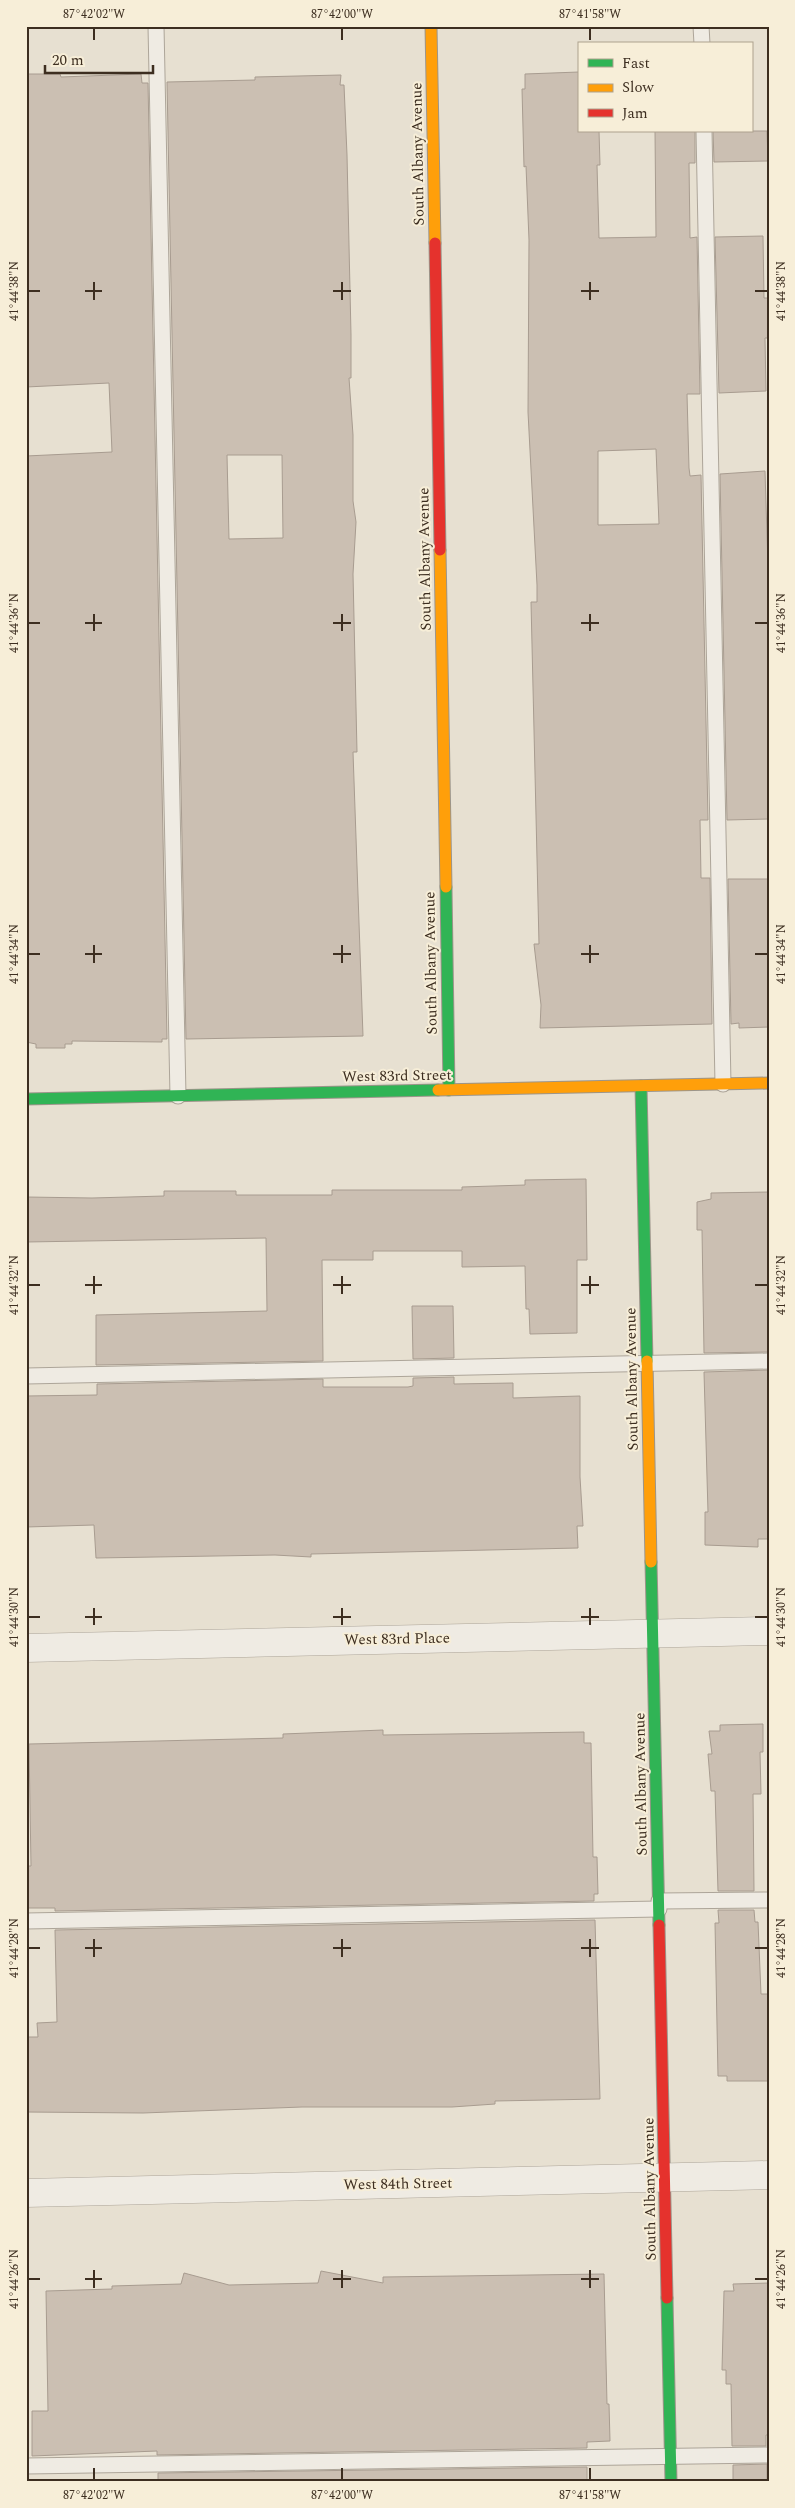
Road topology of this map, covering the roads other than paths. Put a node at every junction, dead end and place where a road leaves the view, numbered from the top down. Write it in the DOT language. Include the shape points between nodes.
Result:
graph roads {
  1 [pos="156,26"];
  2 [pos="431,26"];
  3 [pos="702,26"];
  4 [pos="702,42"];
  5 [pos="704,132"];
  6 [pos="769,1083"];
  7 [pos="723,1084"];
  8 [pos="641,1086"];
  9 [pos="449,1090"];
  10 [pos="178,1096"];
  11 [pos="26,1099"];
  12 [pos="769,1361"];
  13 [pos="647,1364"];
  14 [pos="26,1376"];
  15 [pos="769,1631"];
  16 [pos="653,1634"];
  17 [pos="26,1648"];
  18 [pos="769,1900"];
  19 [pos="659,1905"];
  20 [pos="26,1921"];
  21 [pos="769,2175"];
  22 [pos="665,2178"];
  23 [pos="26,2193"];
  24 [pos="671,2455"];
  25 [pos="769,2455"];
  26 [pos="26,2466"];
  27 [pos="671,2482"];
  1 -- 10 [label="lane"];
  2 -- 9 [label="street, South Albany Avenue"];
  3 -- 4 [label="lane"];
  5 -- 7 [label="lane"];
  6 -- 7 [label="street, West 83rd Street"];
  7 -- 8 [label="street, West 83rd Street"];
  8 -- 9 [label="street, West 83rd Street"];
  8 -- 13 [label="street, South Albany Avenue"];
  9 -- 10 [label="street, West 83rd Street"];
  10 -- 11 [label="street, West 83rd Street"];
  12 -- 13 [label="lane"];
  13 -- 14 [label="lane"];
  13 -- 16 [label="street, South Albany Avenue"];
  15 -- 16 [label="street, West 83rd Place"];
  16 -- 17 [label="street, West 83rd Place"];
  16 -- 19 [label="street, South Albany Avenue"];
  18 -- 19 [label="lane"];
  19 -- 20 [label="lane"];
  19 -- 22 [label="street, South Albany Avenue"];
  21 -- 22 [label="street, West 84th Street"];
  22 -- 23 [label="street, West 84th Street"];
  22 -- 24 [label="street, South Albany Avenue"];
  24 -- 25 [label="lane"];
  24 -- 26 [label="lane"];
  24 -- 27 [label="street, South Albany Avenue"];
}
